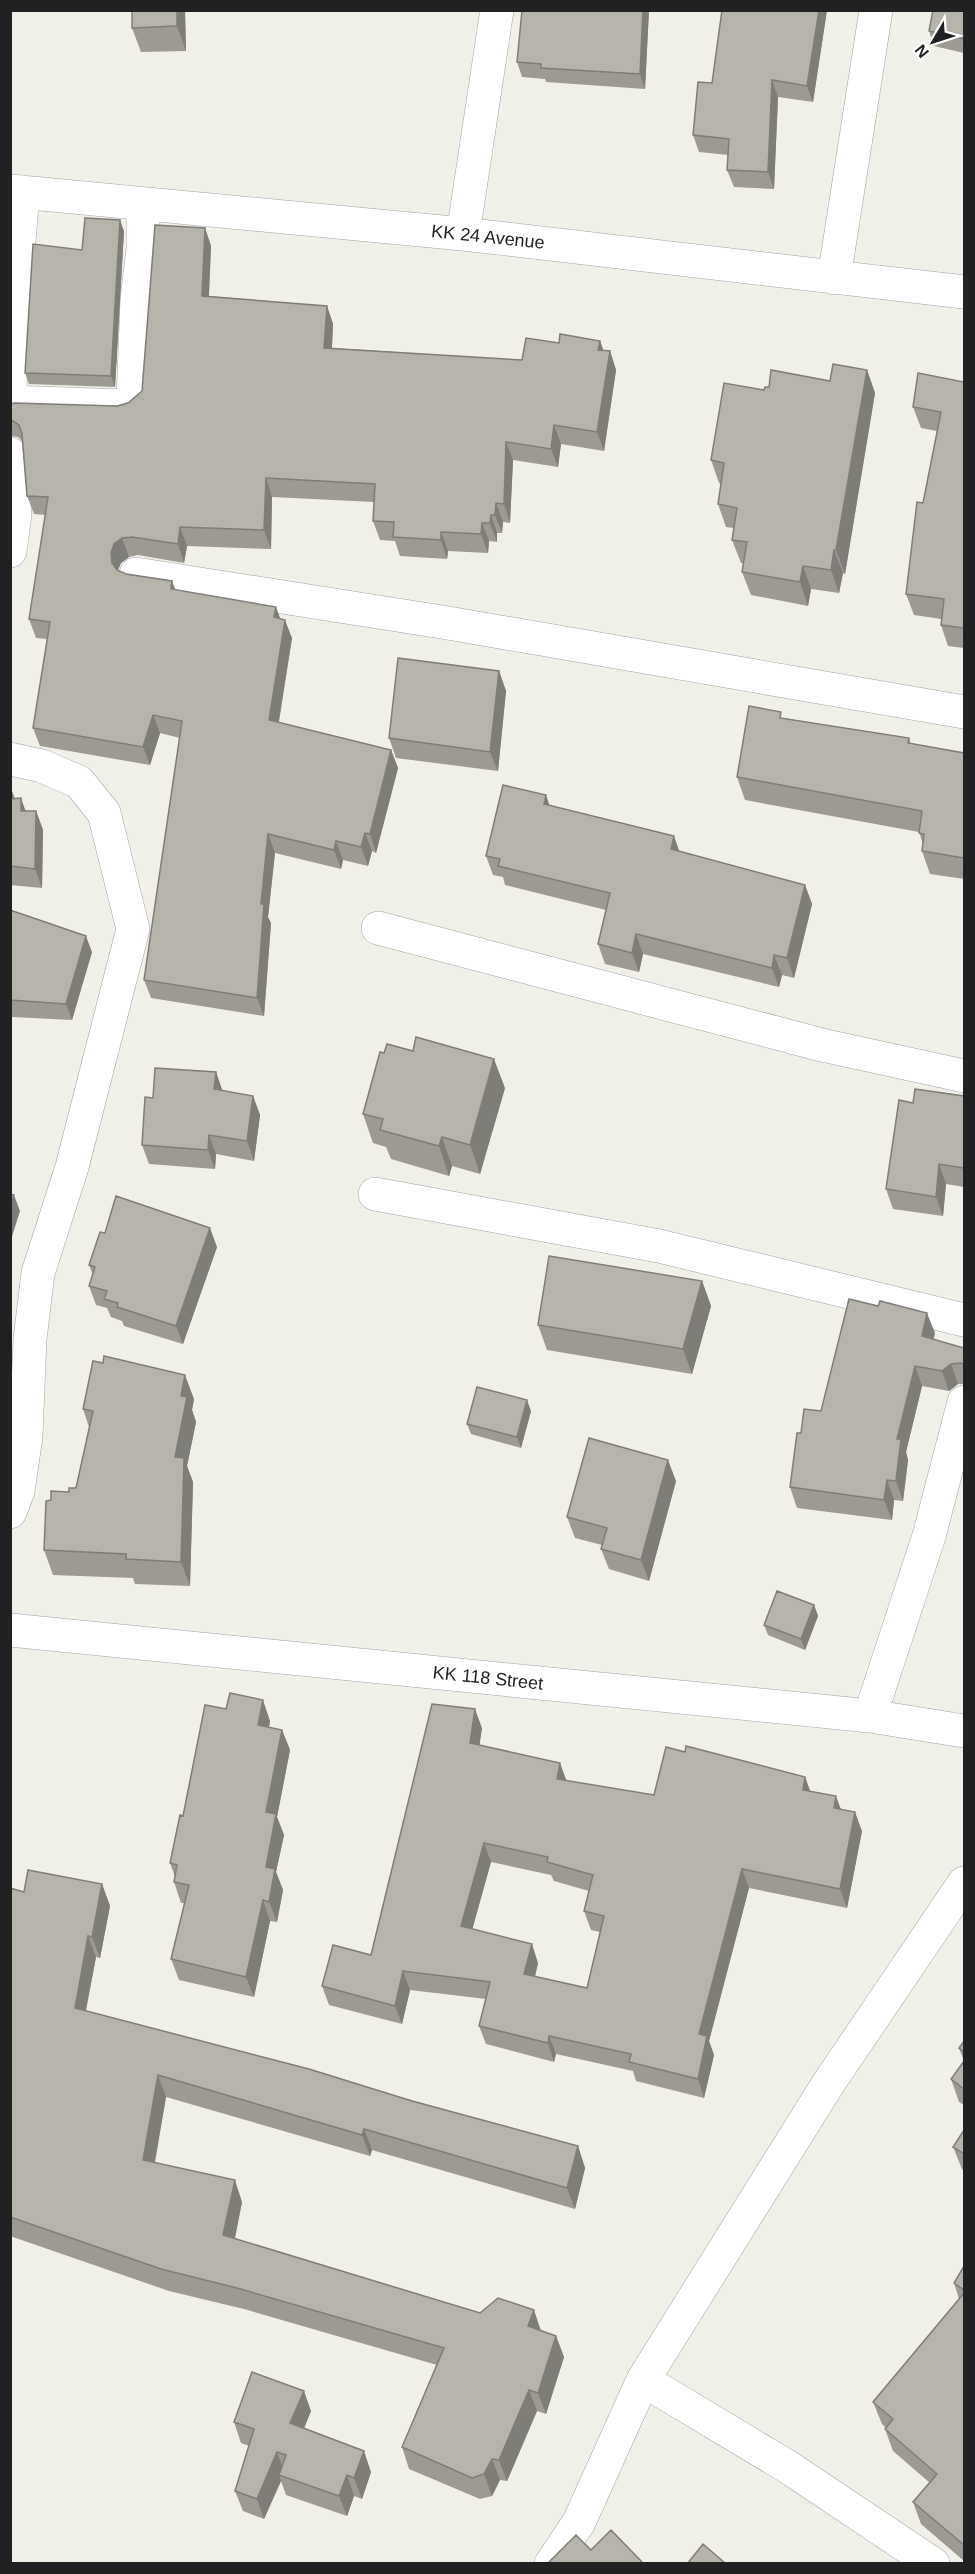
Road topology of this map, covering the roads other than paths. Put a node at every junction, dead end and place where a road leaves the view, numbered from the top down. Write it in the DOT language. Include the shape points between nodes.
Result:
graph roads {
  1 [pos="496,10"];
  2 [pos="876,10"];
  3 [pos="17,192"];
  4 [pos="143,204"];
  5 [pos="463,234"];
  6 [pos="834,278"];
  7 [pos="964,292"];
  8 [pos="11,404"];
  9 [pos="10,454"];
  10 [pos="10,551"];
  11 [pos="135,574"];
  12 [pos="964,712"];
  13 [pos="10,759"];
  14 [pos="378,928"];
  15 [pos="964,1076"];
  16 [pos="375,1194"];
  17 [pos="964,1320"];
  18 [pos="964,1402"];
  19 [pos="10,1512"];
  20 [pos="10,1630"];
  21 [pos="870,1716"];
  22 [pos="964,1731"];
  23 [pos="964,1883"];
  24 [pos="643,2380"];
  25 [pos="551,2564"];
  26 [pos="933,2564"];
  1 -- 5 [label="street"];
  2 -- 6 [label="street"];
  3 -- 4 [label="street, KK 24 Avenue"];
  3 -- 8 [label="street"];
  4 -- 5 [label="street, KK 24 Avenue"];
  4 -- 8 [label="street" via="133,400 124,406"];
  5 -- 6 [label="street, KK 24 Avenue"];
  6 -- 7 [label="street, KK 24 Avenue"];
  9 -- 10 [label="street" via="15,514"];
  11 -- 12 [label="street" via="460,625"];
  13 -- 19 [label="street" via="42,766 79,782 104,813 133,929 72,1167 38,1273 30,1339 26,1436 18,1491"];
  14 -- 15 [label="street" via="822,1046"];
  16 -- 17 [label="street" via="658,1246"];
  18 -- 21 [label="street" via="929,1536"];
  20 -- 21 [label="street, KK 118 Street"];
  21 -- 22 [label="street, KK 118 Street"];
  23 -- 24 [label="street" via="828,2084"];
  24 -- 25 [label="street" via="579,2522"];
  24 -- 26 [label="street" via="788,2467"];
}
